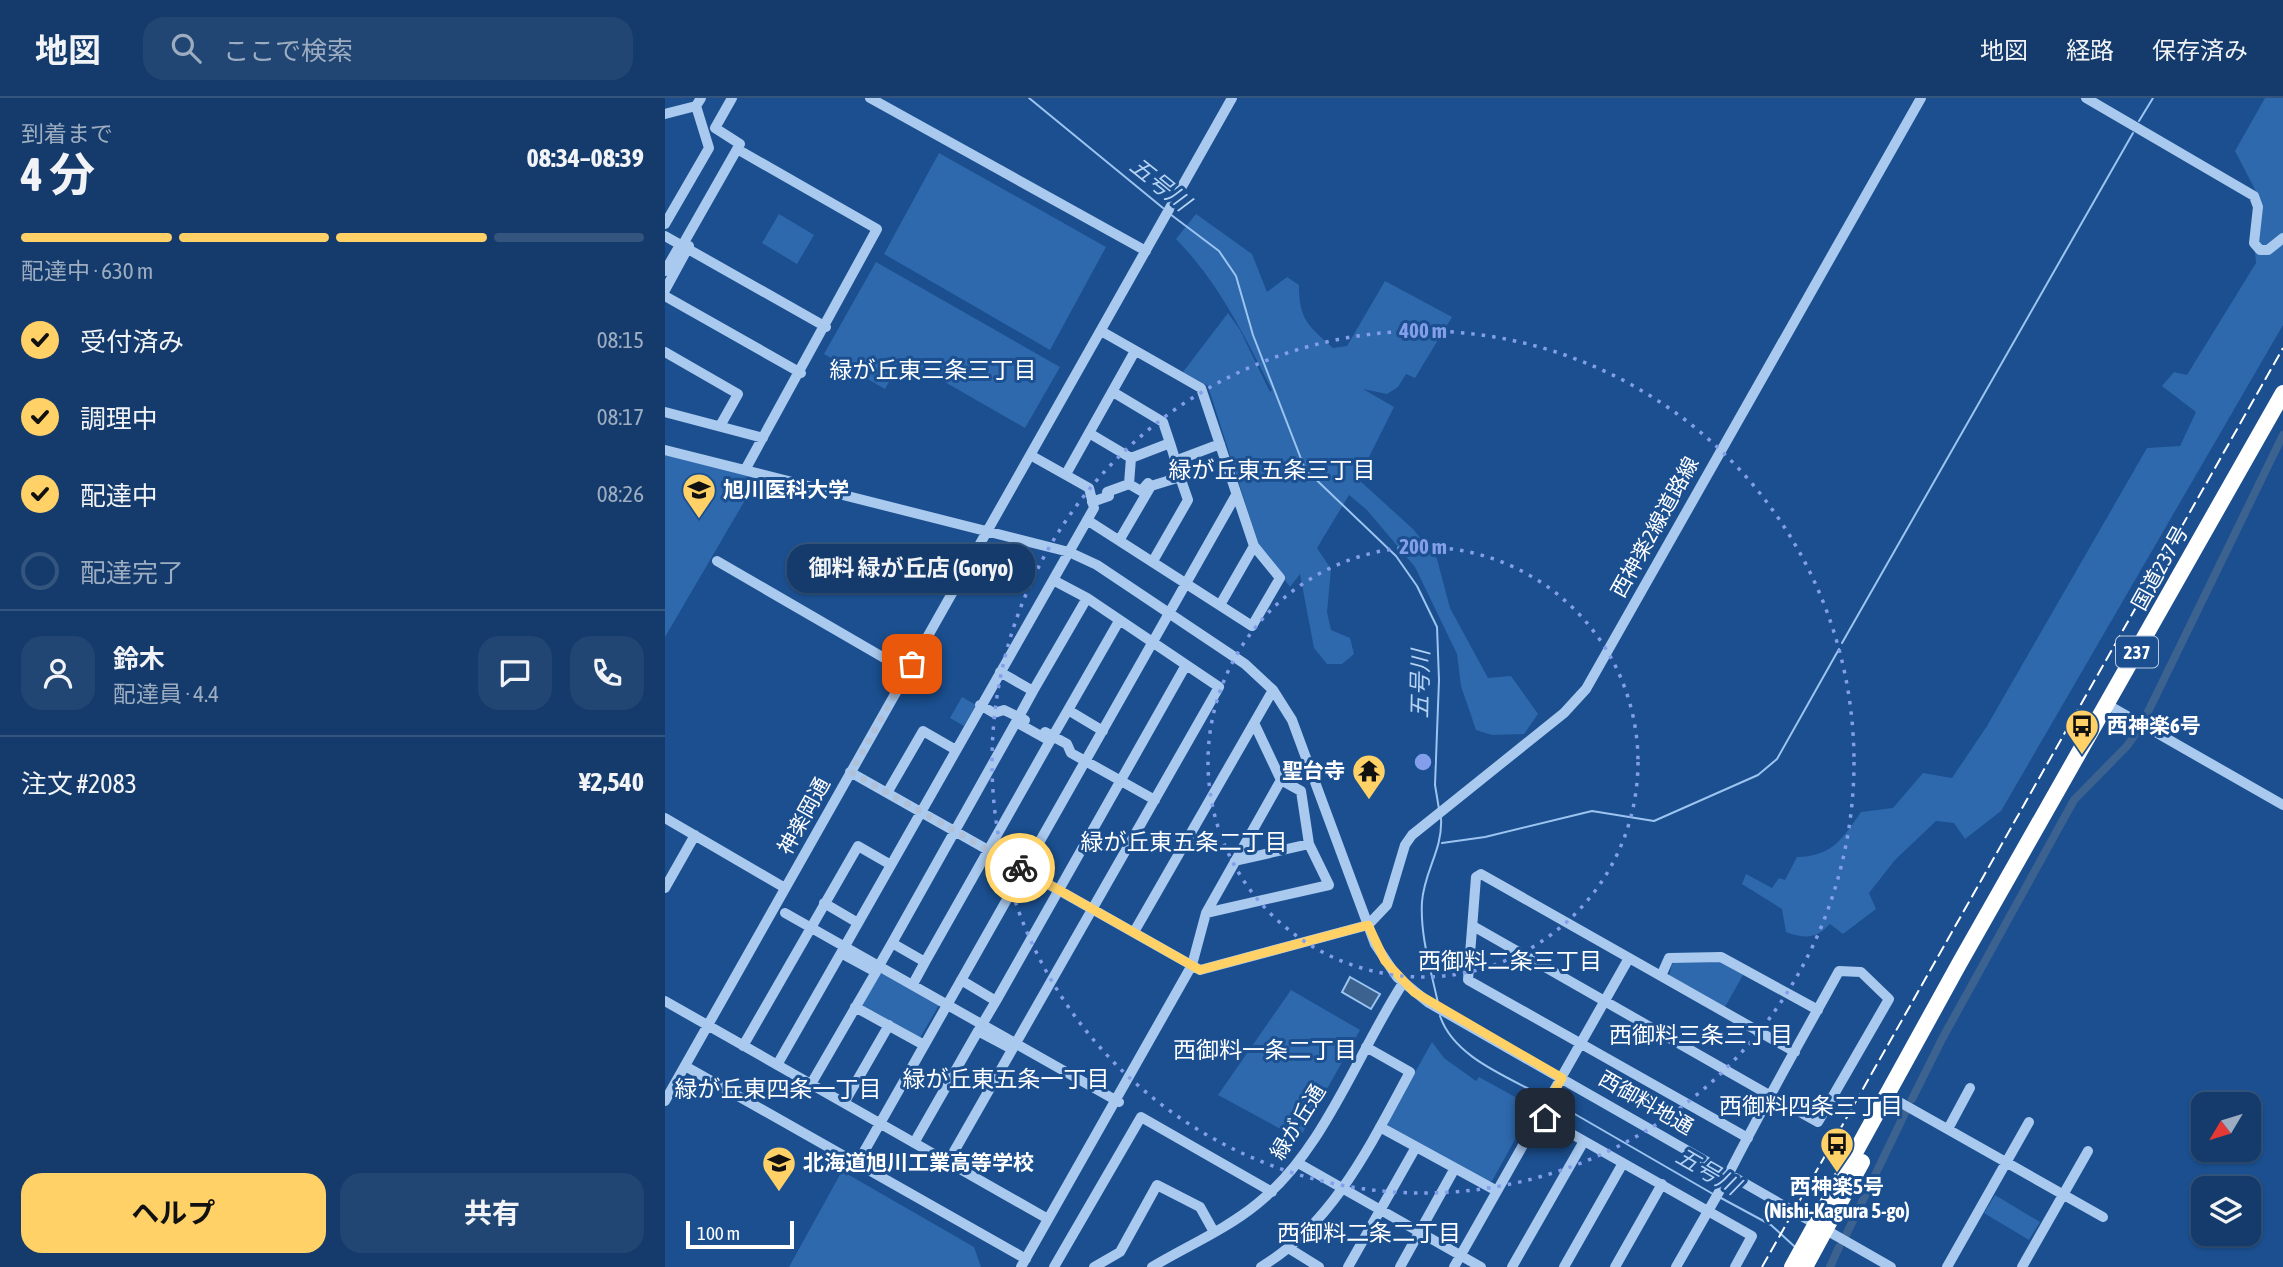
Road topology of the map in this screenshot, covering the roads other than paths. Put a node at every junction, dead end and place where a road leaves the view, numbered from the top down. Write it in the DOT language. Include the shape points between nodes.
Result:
graph roads {
  1 [pos="732,98"];
  2 [pos="870,98"];
  3 [pos="1232,98"];
  4 [pos="1921,98"];
  5 [pos="2086,98"];
  6 [pos="699,102"];
  7 [pos="665,114"];
  8 [pos="710,131"];
  9 [pos="739,151"];
  10 [pos="665,224"];
  11 [pos="665,236"];
  12 [pos="2283,238"];
  13 [pos="683,247"];
  14 [pos="1146,251"];
  15 [pos="665,271"];
  16 [pos="665,290"];
  17 [pos="665,296"];
  18 [pos="826,327"];
  19 [pos="1101,331"];
  20 [pos="1135,351"];
  21 [pos="665,352"];
  22 [pos="801,373"];
  23 [pos="1113,392"];
  24 [pos="2283,393"];
  25 [pos="665,412"];
  26 [pos="720,426"];
  27 [pos="1089,433"];
  28 [pos="762,438"];
  29 [pos="1170,443"];
  30 [pos="1220,444"];
  31 [pos="665,450"];
  32 [pos="1032,456"];
  33 [pos="1131,458"];
  34 [pos="745,470"];
  35 [pos="1178,470"];
  36 [pos="1066,474"];
  37 [pos="1129,484"];
  38 [pos="1236,495"];
  39 [pos="1092,502"];
  40 [pos="1087,520"];
  41 [pos="988,533"];
  42 [pos="1120,539"];
  43 [pos="1254,546"];
  44 [pos="1069,552"];
  45 [pos="717,561"];
  46 [pos="1153,561"];
  47 [pos="1053,580"];
  48 [pos="1187,583"];
  49 [pos="1087,598"];
  50 [pos="1220,605"];
  51 [pos="1169,613"];
  52 [pos="1119,621"];
  53 [pos="1153,643"];
  54 [pos="898,666"];
  55 [pos="1186,666"];
  56 [pos="1000,672"];
  57 [pos="1273,690"];
  58 [pos="1033,691"];
  59 [pos="980,705"];
  60 [pos="2108,705"];
  61 [pos="1068,710"];
  62 [pos="1017,719"];
  63 [pos="1254,723"];
  64 [pos="1103,731"];
  65 [pos="1051,739"];
  66 [pos="956,750"];
  67 [pos="1086,760"];
  68 [pos="851,772"];
  69 [pos="1121,780"];
  70 [pos="1281,780"];
  71 [pos="887,793"];
  72 [pos="1155,800"];
  73 [pos="2283,805"];
  74 [pos="921,812"];
  75 [pos="665,818"];
  76 [pos="955,831"];
  77 [pos="695,835"];
  78 [pos="1309,844"];
  79 [pos="989,850"];
  80 [pos="1235,861"];
  81 [pos="891,865"];
  82 [pos="1024,870"];
  83 [pos="665,888"];
  84 [pos="785,888"];
  85 [pos="1058,890"];
  86 [pos="824,904"];
  87 [pos="1092,909"];
  88 [pos="785,913"];
  89 [pos="1206,913"];
  90 [pos="858,923"];
  91 [pos="1368,925"];
  92 [pos="1473,926"];
  93 [pos="811,927"];
  94 [pos="1134,932"];
  95 [pos="892,943"];
  96 [pos="843,949"];
  97 [pos="1629,958"];
  98 [pos="925,962"];
  99 [pos="1192,965"];
  100 [pos="878,968"];
  101 [pos="1661,976"];
  102 [pos="961,980"];
  103 [pos="1403,983"];
  104 [pos="913,984"];
  105 [pos="996,1001"];
  106 [pos="1605,1001"];
  107 [pos="665,1002"];
  108 [pos="947,1004"];
  109 [pos="855,1007"];
  110 [pos="1818,1010"];
  111 [pos="708,1026"];
  112 [pos="889,1026"];
  113 [pos="980,1027"];
  114 [pos="1581,1044"];
  115 [pos="924,1045"];
  116 [pos="743,1046"];
  117 [pos="1014,1046"];
  118 [pos="1366,1047"];
  119 [pos="1795,1052"];
  120 [pos="777,1065"];
  121 [pos="685,1066"];
  122 [pos="1562,1078"];
  123 [pos="811,1084"];
  124 [pos="1971,1088"];
  125 [pos="1771,1096"];
  126 [pos="1891,1098"];
  127 [pos="665,1101"];
  128 [pos="1117,1101"];
  129 [pos="844,1103"];
  130 [pos="1543,1111"];
  131 [pos="2029,1122"];
  132 [pos="880,1124"];
  133 [pos="1380,1127"];
  134 [pos="1948,1129"];
  135 [pos="1748,1138"];
  136 [pos="1584,1141"];
  137 [pos="914,1143"];
  138 [pos="1416,1147"];
  139 [pos="2088,1151"];
  140 [pos="948,1162"];
  141 [pos="2006,1162"];
  142 [pos="1298,1163"];
  143 [pos="1623,1163"];
  144 [pos="857,1164"];
  145 [pos="1455,1168"];
  146 [pos="1729,1172"];
  147 [pos="1662,1184"];
  148 [pos="1343,1189"];
  149 [pos="1497,1191"];
  150 [pos="1272,1192"];
  151 [pos="2064,1194"];
  152 [pos="1710,1207"];
  153 [pos="1380,1210"];
  154 [pos="2103,1217"];
  155 [pos="1048,1219"];
  156 [pos="1821,1226"];
  157 [pos="1214,1232"];
  158 [pos="1419,1232"];
  159 [pos="1290,1249"];
  160 [pos="1461,1255"];
  161 [pos="1807,1257"];
  162 [pos="1171,1262"];
  163 [pos="1023,1263"];
  164 [pos="1054,1267"];
  165 [pos="1094,1267"];
  166 [pos="1152,1267"];
  167 [pos="1261,1267"];
  168 [pos="1319,1267"];
  169 [pos="1348,1267"];
  170 [pos="1400,1267"];
  171 [pos="1454,1267"];
  172 [pos="1481,1267"];
  173 [pos="1513,1267"];
  174 [pos="1564,1267"];
  175 [pos="1615,1267"];
  176 [pos="1676,1267"];
  177 [pos="1735,1267"];
  178 [pos="1792,1267"];
  179 [pos="1891,1267"];
  180 [pos="1947,1267"];
  181 [pos="2022,1267"];
  1 -- 8 [label="street"];
  2 -- 14 [label="street"];
  3 -- 14 [label="street, 神楽岡通"];
  4 -- 91 [label="street, 西神楽2線道路線" via="1586,690 1405,845 1387,905"];
  5 -- 12 [label="street" via="2254,196 2258,207 2255,243 2260,250 2268,250"];
  6 -- 7 [label="street"];
  6 -- 8 [label="street"];
  8 -- 9 [label="street" via="740,144"];
  8 -- 10 [label="street" via="709,148"];
  9 -- 13 [label="street"];
  9 -- 18 [label="street" via="877,229"];
  11 -- 13 [label="street"];
  13 -- 15 [label="street"];
  13 -- 16 [label="street"];
  13 -- 18 [label="street"];
  14 -- 19 [label="street, 神楽岡通"];
  17 -- 22 [label="street"];
  18 -- 22 [label="street"];
  19 -- 20 [label="street"];
  19 -- 32 [label="street, 神楽岡通"];
  20 -- 23 [label="street"];
  20 -- 30 [label="street" via="1201,387"];
  21 -- 26 [label="street" via="738,394"];
  22 -- 28 [label="street"];
  23 -- 27 [label="street"];
  23 -- 29 [label="street" via="1163,422"];
  24 -- 60 [label="highway, 国道237号 / 237"];
  25 -- 26 [label="street"];
  26 -- 28 [label="street"];
  27 -- 33 [label="street"];
  27 -- 36 [label="street"];
  28 -- 34 [label="street"];
  29 -- 33 [label="street"];
  29 -- 35 [label="street"];
  30 -- 35 [label="street"];
  30 -- 38 [label="street"];
  31 -- 34 [label="street"];
  32 -- 36 [label="street"];
  32 -- 41 [label="street, 神楽岡通"];
  33 -- 37 [label="street"];
  34 -- 41 [label="street"];
  35 -- 37 [label="street" via="1145,484 1141,491"];
  35 -- 42 [label="street" via="1151,486"];
  35 -- 46 [label="street" via="1188,500"];
  36 -- 39 [label="street" via="1089,488"];
  37 -- 39 [label="street"];
  38 -- 43 [label="street"];
  38 -- 48 [label="street"];
  39 -- 40 [label="street" via="1094,508"];
  40 -- 42 [label="street"];
  40 -- 44 [label="street"];
  41 -- 44 [label="street"];
  41 -- 68 [label="street, 神楽岡通"];
  42 -- 46 [label="street"];
  43 -- 50 [label="street"];
  43 -- 50 [label="street" via="1280,578 1266,603 1252,626"];
  44 -- 47 [label="street"];
  44 -- 51 [label="street"];
  45 -- 54 [label="street"];
  46 -- 48 [label="street"];
  47 -- 49 [label="street"];
  47 -- 56 [label="street"];
  48 -- 50 [label="street"];
  48 -- 51 [label="street"];
  49 -- 52 [label="street"];
  49 -- 58 [label="street"];
  51 -- 53 [label="street"];
  51 -- 57 [label="street" via="1245,664"];
  52 -- 53 [label="street"];
  52 -- 61 [label="street"];
  53 -- 55 [label="street"];
  53 -- 64 [label="street"];
  55 -- 69 [label="street"];
  55 -- 72 [label="street" via="1219,687"];
  56 -- 58 [label="street"];
  56 -- 59 [label="street"];
  57 -- 63 [label="street"];
  57 -- 91 [label="street" via="1292,720"];
  58 -- 62 [label="street"];
  59 -- 62 [label="street" via="994,713 1004,710"];
  59 -- 66 [label="street"];
  60 -- 73 [label="street"];
  60 -- 126 [label="highway, 国道237号 / 237"];
  61 -- 64 [label="street"];
  61 -- 65 [label="street"];
  62 -- 65 [label="street"];
  62 -- 76 [label="street"];
  63 -- 70 [label="street"];
  63 -- 94 [label="street"];
  64 -- 67 [label="street"];
  65 -- 67 [label="street" via="1067,744 1071,753"];
  65 -- 79 [label="street"];
  66 -- 71 [label="street" via="923,731"];
  66 -- 74 [label="street"];
  67 -- 69 [label="street"];
  67 -- 82 [label="street"];
  68 -- 71 [label="street"];
  68 -- 84 [label="street, 神楽岡通"];
  69 -- 72 [label="street"];
  69 -- 85 [label="street"];
  70 -- 78 [label="street" via="1301,790"];
  70 -- 80 [label="street"];
  71 -- 74 [label="street"];
  72 -- 87 [label="street"];
  74 -- 76 [label="street"];
  74 -- 81 [label="street"];
  75 -- 77 [label="street"];
  76 -- 79 [label="street"];
  76 -- 95 [label="street"];
  77 -- 83 [label="street"];
  77 -- 84 [label="street"];
  78 -- 80 [label="street"];
  78 -- 89 [label="street" via="1329,885"];
  79 -- 82 [label="street"];
  79 -- 98 [label="street"];
  80 -- 89 [label="street"];
  81 -- 86 [label="street" via="858,846"];
  81 -- 90 [label="street"];
  82 -- 85 [label="street"];
  82 -- 102 [label="street"];
  84 -- 111 [label="street, 神楽岡通"];
  85 -- 87 [label="street"];
  85 -- 105 [label="street"];
  86 -- 90 [label="street"];
  86 -- 93 [label="street"];
  87 -- 94 [label="street"];
  87 -- 117 [label="street"];
  88 -- 93 [label="street"];
  89 -- 99 [label="street"];
  90 -- 96 [label="street"];
  91 -- 99 [label="street" via="1200,970"];
  91 -- 103 [label="street" via="1385,961"];
  92 -- 97 [label="street" via="1476,877 1481,874"];
  92 -- 106 [label="street"];
  92 -- 114 [label="street" via="1468,980"];
  93 -- 96 [label="street"];
  93 -- 116 [label="street"];
  94 -- 99 [label="street"];
  95 -- 98 [label="street"];
  95 -- 100 [label="street"];
  96 -- 100 [label="street"];
  96 -- 120 [label="street"];
  97 -- 101 [label="street"];
  97 -- 106 [label="street"];
  98 -- 104 [label="street"];
  99 -- 128 [label="street"];
  100 -- 104 [label="street"];
  100 -- 109 [label="street"];
  101 -- 110 [label="street" via="1669,958 1721,957"];
  101 -- 119 [label="street"];
  102 -- 105 [label="street"];
  102 -- 108 [label="street"];
  103 -- 118 [label="street, 緑が丘通"];
  103 -- 122 [label="street, 西御料地通" via="1429,1003"];
  104 -- 108 [label="street"];
  105 -- 113 [label="street"];
  106 -- 114 [label="street"];
  106 -- 125 [label="street"];
  107 -- 111 [label="street"];
  108 -- 113 [label="street"];
  108 -- 115 [label="street"];
  109 -- 112 [label="street"];
  109 -- 123 [label="street"];
  110 -- 119 [label="street"];
  110 -- 125 [label="street" via="1839,971 1861,972 1889,999 1818,1122"];
  111 -- 116 [label="street"];
  111 -- 121 [label="street, 神楽岡通"];
  112 -- 115 [label="street"];
  112 -- 129 [label="street"];
  113 -- 117 [label="street"];
  113 -- 137 [label="street"];
  114 -- 122 [label="street"];
  114 -- 135 [label="street"];
  115 -- 132 [label="street"];
  116 -- 120 [label="street"];
  117 -- 128 [label="street"];
  117 -- 140 [label="street"];
  118 -- 133 [label="street" via="1410,1072"];
  118 -- 142 [label="street, 緑が丘通"];
  119 -- 125 [label="street"];
  120 -- 123 [label="street"];
  121 -- 127 [label="street, 神楽岡通"];
  121 -- 144 [label="street"];
  122 -- 130 [label="street"];
  122 -- 146 [label="street, 西御料地通"];
  123 -- 129 [label="street"];
  124 -- 134 [label="street"];
  125 -- 135 [label="street"];
  126 -- 134 [label="street"];
  126 -- 156 [label="highway, 国道237号 / 237"];
  128 -- 155 [label="street"];
  129 -- 132 [label="street"];
  130 -- 136 [label="street"];
  130 -- 149 [label="street"];
  131 -- 141 [label="street"];
  132 -- 137 [label="street"];
  132 -- 144 [label="street"];
  133 -- 138 [label="street"];
  133 -- 148 [label="street"];
  134 -- 141 [label="street"];
  135 -- 146 [label="street"];
  136 -- 143 [label="street"];
  136 -- 173 [label="street"];
  137 -- 140 [label="street"];
  138 -- 145 [label="street"];
  138 -- 153 [label="street"];
  139 -- 151 [label="street"];
  140 -- 155 [label="street"];
  141 -- 151 [label="street"];
  141 -- 180 [label="street"];
  142 -- 148 [label="street"];
  142 -- 150 [label="street, 緑が丘通"];
  143 -- 147 [label="street"];
  143 -- 174 [label="street"];
  144 -- 163 [label="street"];
  145 -- 149 [label="street"];
  145 -- 158 [label="street"];
  146 -- 152 [label="street"];
  146 -- 156 [label="street, 西御料地通"];
  147 -- 152 [label="street"];
  147 -- 175 [label="street"];
  148 -- 153 [label="street"];
  148 -- 159 [label="street"];
  149 -- 160 [label="street"];
  150 -- 157 [label="street, 緑が丘通"];
  150 -- 164 [label="street" via="1141,1117"];
  151 -- 154 [label="street"];
  151 -- 181 [label="street"];
  152 -- 176 [label="street"];
  152 -- 177 [label="street" via="1752,1236"];
  153 -- 158 [label="street"];
  153 -- 169 [label="street"];
  155 -- 163 [label="street"];
  156 -- 161 [label="highway, 国道237号 / 237"];
  156 -- 179 [label="street, 西御料地通"];
  157 -- 162 [label="street, 緑が丘通"];
  157 -- 165 [label="street" via="1201,1207 1157,1185 1120,1252"];
  158 -- 160 [label="street"];
  158 -- 170 [label="street"];
  159 -- 167 [label="street"];
  159 -- 168 [label="street"];
  160 -- 171 [label="street"];
  160 -- 172 [label="street"];
  161 -- 178 [label="highway, 国道237号 / 237"];
  162 -- 166 [label="street, 緑が丘通"];
}
